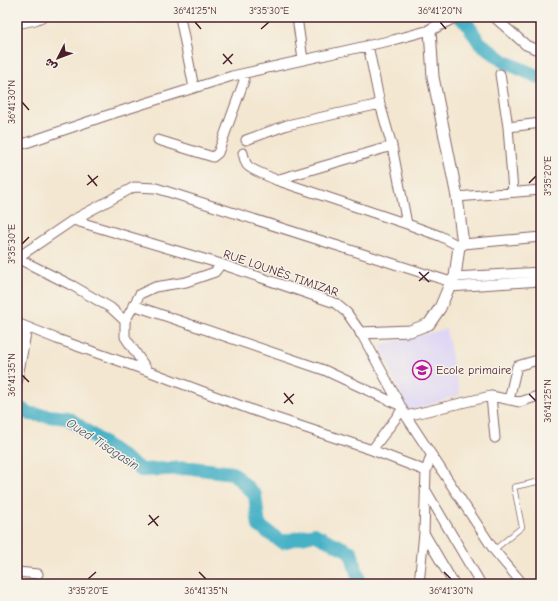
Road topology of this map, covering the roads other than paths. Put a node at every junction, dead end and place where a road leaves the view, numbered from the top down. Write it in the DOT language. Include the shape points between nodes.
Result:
graph roads {
  1 [pos="42,17"];
  2 [pos="180,17"];
  3 [pos="297,17"];
  4 [pos="454,17"];
  5 [pos="494,17"];
  6 [pos="17,24"];
  7 [pos="430,30"];
  8 [pos="368,45"];
  9 [pos="535,49"];
  10 [pos="303,60"];
  11 [pos="243,74"];
  12 [pos="500,74"];
  13 [pos="194,88"];
  14 [pos="380,104"];
  15 [pos="541,123"];
  16 [pos="508,127"];
  17 [pos="158,140"];
  18 [pos="246,140"];
  19 [pos="17,146"];
  20 [pos="392,146"];
  21 [pos="243,152"];
  22 [pos="276,180"];
  23 [pos="541,190"];
  24 [pos="513,192"];
  25 [pos="457,197"];
  26 [pos="73,220"];
  27 [pos="407,224"];
  28 [pos="541,236"];
  29 [pos="461,244"];
  30 [pos="17,258"];
  31 [pos="221,264"];
  32 [pos="541,272"];
  33 [pos="541,281"];
  34 [pos="451,282"];
  35 [pos="133,305"];
  36 [pos="125,321"];
  37 [pos="17,323"];
  38 [pos="28,328"];
  39 [pos="361,333"];
  40 [pos="541,360"];
  41 [pos="148,370"];
  42 [pos="17,382"];
  43 [pos="541,395"];
  44 [pos="491,396"];
  45 [pos="509,400"];
  46 [pos="402,410"];
  47 [pos="495,438"];
  48 [pos="372,450"];
  49 [pos="431,456"];
  50 [pos="426,471"];
  51 [pos="541,481"];
  52 [pos="425,489"];
  53 [pos="424,532"];
  54 [pos="494,550"];
  55 [pos="17,572"];
  56 [pos="38,574"];
  57 [pos="419,584"];
  58 [pos="454,584"];
  59 [pos="481,584"];
  60 [pos="524,584"];
  1 -- 6 [label="street"];
  2 -- 13 [label="street"];
  3 -- 10 [label="street"];
  4 -- 7 [label="street"];
  5 -- 9 [label="street" via="526,45"];
  7 -- 8 [label="street"];
  7 -- 25 [label="street" via="433,77"];
  8 -- 10 [label="street"];
  8 -- 14 [label="street"];
  10 -- 11 [label="street"];
  11 -- 13 [label="street"];
  11 -- 17 [label="street" via="244,81 218,153 213,157"];
  12 -- 16 [label="street"];
  13 -- 19 [label="street"];
  14 -- 18 [label="street" via="287,125"];
  14 -- 20 [label="street"];
  15 -- 16 [label="street"];
  16 -- 24 [label="street"];
  20 -- 22 [label="street"];
  20 -- 27 [label="street"];
  21 -- 22 [label="street" via="248,166"];
  22 -- 27 [label="street"];
  23 -- 24 [label="street"];
  24 -- 25 [label="street"];
  25 -- 29 [label="street"];
  26 -- 30 [label="street"];
  26 -- 31 [label="street, RUE LOUNÈS TIMIZAR"];
  26 -- 34 [label="street" via="134,187 156,188"];
  27 -- 29 [label="street"];
  28 -- 29 [label="street"];
  29 -- 34 [label="street"];
  30 -- 36 [label="street" via="111,308"];
  31 -- 35 [label="street" via="215,272 186,282 155,287 140,294"];
  31 -- 39 [label="street, RUE LOUNÈS TIMIZAR" via="335,303 347,313"];
  32 -- 34 [label="street"];
  33 -- 34 [label="street"];
  34 -- 39 [label="street" via="440,308 429,324 410,331"];
  35 -- 36 [label="street"];
  35 -- 46 [label="street" via="324,370"];
  36 -- 41 [label="street" via="125,337"];
  37 -- 38 [label="street"];
  38 -- 41 [label="street"];
  38 -- 42 [label="street"];
  39 -- 46 [label="street, RUE LOUNÈS TIMIZAR"];
  40 -- 45 [label="street" via="518,366"];
  41 -- 48 [label="street" via="252,410"];
  43 -- 45 [label="street" via="520,402"];
  44 -- 45 [label="street"];
  44 -- 46 [label="street"];
  44 -- 47 [label="street"];
  46 -- 48 [label="street"];
  46 -- 49 [label="street, RUE LOUNÈS TIMIZAR"];
  48 -- 50 [label="street"];
  49 -- 50 [label="street"];
  49 -- 54 [label="street, RUE LOUNÈS TIMIZAR"];
  50 -- 52 [label="street"];
  51 -- 54 [label="lane" via="514,487 522,527"];
  52 -- 53 [label="street"];
  52 -- 59 [label="street"];
  53 -- 57 [label="street"];
  53 -- 58 [label="street"];
  54 -- 60 [label="street, RUE LOUNÈS TIMIZAR"];
  55 -- 56 [label="street"];
}
